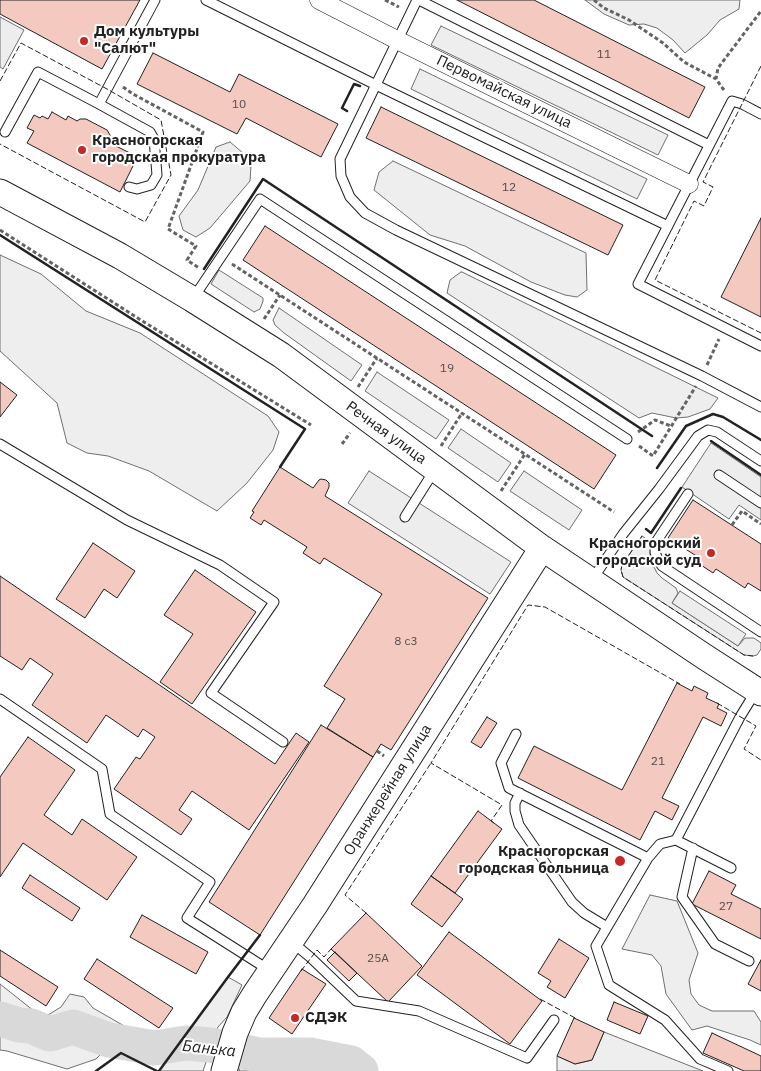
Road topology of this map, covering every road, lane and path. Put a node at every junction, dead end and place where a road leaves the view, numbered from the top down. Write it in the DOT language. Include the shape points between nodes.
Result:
graph roads {
  1 [pos="155,0"];
  2 [pos="206,0"];
  3 [pos="319,0"];
  4 [pos="418,0"];
  5 [pos="594,0"];
  6 [pos="761,10"];
  7 [pos="397,40"];
  8 [pos="112,79"];
  9 [pos="716,79"];
  10 [pos="376,85"];
  11 [pos="732,100"];
  12 [pos="99,104"];
  13 [pos="761,114"];
  14 [pos="5,132"];
  15 [pos="709,145"];
  16 [pos="689,184"];
  17 [pos="129,187"];
  18 [pos="0,192"];
  19 [pos="668,226"];
  20 [pos="0,230"];
  21 [pos="221,256"];
  22 [pos="209,274"];
  23 [pos="280,295"];
  24 [pos="192,298"];
  25 [pos="262,322"];
  26 [pos="724,327"];
  27 [pos="761,346"];
  28 [pos="377,358"];
  29 [pos="702,376"];
  30 [pos="362,380"];
  31 [pos="761,407"];
  32 [pos="462,413"];
  33 [pos="311,425"];
  34 [pos="671,426"];
  35 [pos="350,432"];
  36 [pos="627,439"];
  37 [pos="0,444"];
  38 [pos="342,444"];
  39 [pos="525,454"];
  40 [pos="653,456"];
  41 [pos="437,459"];
  42 [pos="761,461"];
  43 [pos="719,475"];
  44 [pos="501,492"];
  45 [pos="688,494"];
  46 [pos="761,503"];
  47 [pos="614,512"];
  48 [pos="405,517"];
  49 [pos="761,524"];
  50 [pos="732,525"];
  51 [pos="542,548"];
  52 [pos="592,581"];
  53 [pos="761,632"];
  54 [pos="760,689"];
  55 [pos="0,699"];
  56 [pos="516,734"];
  57 [pos="283,742"];
  58 [pos="520,793"];
  59 [pos="676,840"];
  60 [pos="693,848"];
  61 [pos="648,858"];
  62 [pos="731,868"];
  63 [pos="607,927"];
  64 [pos="290,940"];
  65 [pos="749,961"];
  66 [pos="270,971"];
  67 [pos="554,1020"];
  68 [pos="224,1071"];
  69 [pos="728,1071"];
  1 -- 8 [label="lane"];
  2 -- 10 [label="lane"];
  3 -- 7 [label="street, Первомайская улица"];
  4 -- 7 [label="lane"];
  4 -- 15 [label="lane"];
  5 -- 9 [label="path" via="664,43 684,62"];
  6 -- 9 [label="path" via="718,68"];
  7 -- 10 [label="lane"];
  7 -- 16 [label="street, Первомайская улица"];
  8 -- 12 [label="lane"];
  8 -- 22 [label="path" via="203,132 168,229 196,246 187,260"];
  9 -- 11 [label="path"];
  10 -- 19 [label="lane"];
  10 -- 29 [label="lane" via="340,159 341,176 350,197 364,213"];
  11 -- 13 [label="lane"];
  11 -- 15 [label="lane"];
  12 -- 14 [label="lane" via="38,72"];
  12 -- 17 [label="lane" via="150,132 154,139 157,175 151,185 137,189"];
  15 -- 16 [label="lane"];
  16 -- 19 [label="lane"];
  18 -- 24 [label="main road, Речная улица"];
  19 -- 26 [label="lane" via="638,284"];
  20 -- 33 [label="path"];
  21 -- 22 [label="lane"];
  21 -- 23 [label="path"];
  21 -- 36 [label="lane" via="260,199"];
  22 -- 24 [label="lane"];
  23 -- 25 [label="path"];
  23 -- 28 [label="path"];
  24 -- 41 [label="main road, Речная улица"];
  26 -- 27 [label="lane"];
  26 -- 29 [label="path"];
  28 -- 30 [label="path"];
  28 -- 32 [label="path"];
  29 -- 31 [label="lane"];
  29 -- 34 [label="path"];
  32 -- 39 [label="path"];
  32 -- 41 [label="path"];
  34 -- 36 [label="path" via="655,420"];
  34 -- 40 [label="path"];
  35 -- 38 [label="path"];
  37 -- 57 [label="lane" via="127,520 220,565 274,602 211,693"];
  39 -- 44 [label="path"];
  39 -- 47 [label="path"];
  41 -- 48 [label="lane"];
  41 -- 51 [label="main road, Речная улица"];
  42 -- 52 [label="lane" via="718,432 708,430 698,436 623,534"];
  43 -- 46 [label="lane"];
  45 -- 53 [label="lane" via="656,542 658,560 662,566"];
  49 -- 50 [label="path" via="742,511"];
  51 -- 52 [label="main road, Речная улица"];
  51 -- 64 [label="main road, Оранжерейная улица"];
  52 -- 54 [label="main road, Речная улица" via="705,657"];
  54 -- 59 [label="lane" via="740,717"];
  55 -- 66 [label="lane" via="102,769 110,814 210,882 187,918"];
  56 -- 58 [label="lane" via="501,763 510,788"];
  58 -- 61 [label="lane"];
  58 -- 63 [label="lane" via="514,803 519,825 572,902"];
  59 -- 60 [label="lane"];
  59 -- 61 [label="lane" via="660,844"];
  60 -- 62 [label="lane"];
  60 -- 65 [label="lane" via="682,897 715,944"];
  61 -- 63 [label="lane"];
  63 -- 69 [label="lane" via="596,946 609,984 665,1020 700,1059"];
  64 -- 66 [label="main road, Оранжерейная улица"];
  64 -- 67 [label="lane" via="356,1001 419,1011 527,1058"];
  66 -- 68 [label="main road, Оранжерейная улица" via="244,1012"];
}
